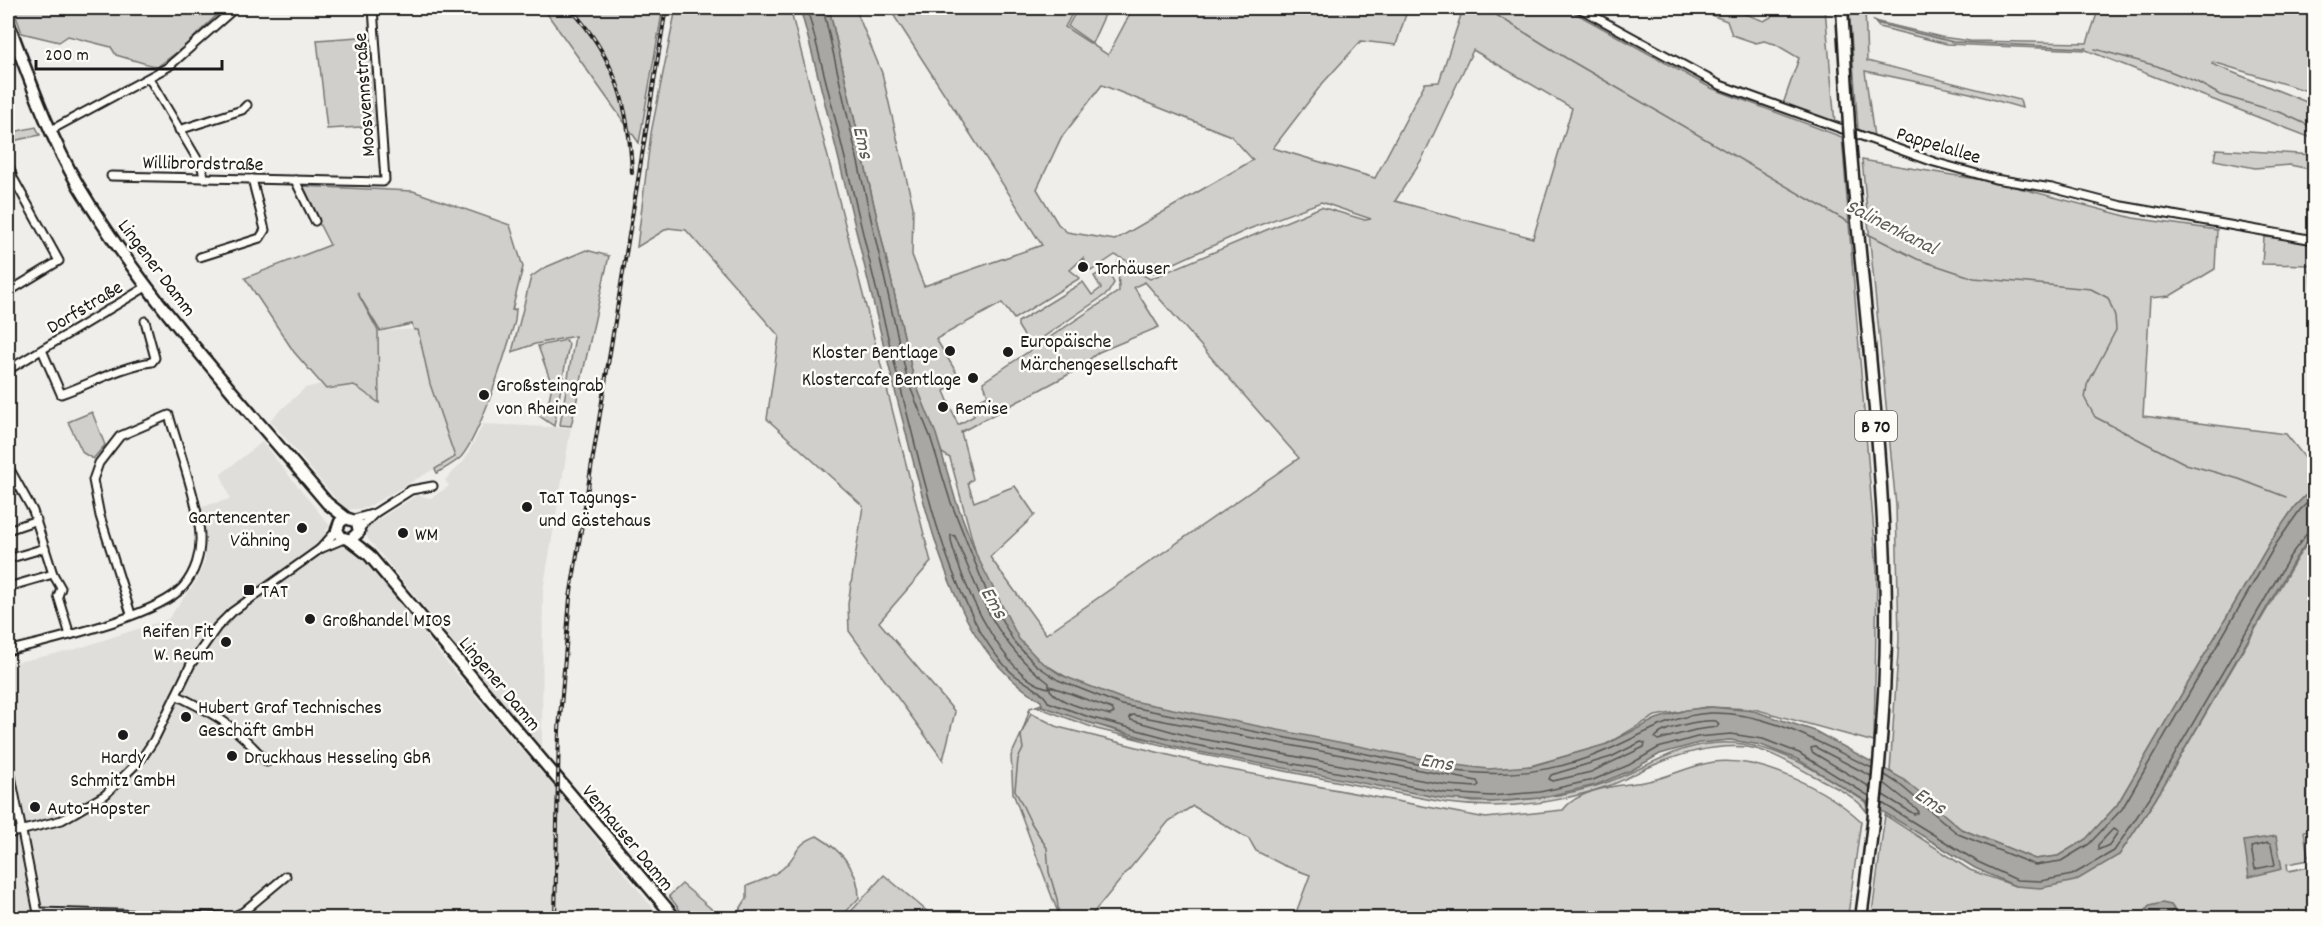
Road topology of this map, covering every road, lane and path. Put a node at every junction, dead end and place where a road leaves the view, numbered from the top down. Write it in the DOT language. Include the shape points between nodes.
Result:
graph roads {
  1 [pos="235,8"];
  2 [pos="373,8"];
  3 [pos="1579,8"];
  4 [pos="1842,8"];
  5 [pos="8,22"];
  6 [pos="149,78"];
  7 [pos="247,105"];
  8 [pos="51,130"];
  9 [pos="179,130"];
  10 [pos="8,161"];
  11 [pos="111,176"];
  12 [pos="204,178"];
  13 [pos="252,179"];
  14 [pos="295,180"];
  15 [pos="385,180"];
  16 [pos="315,221"];
  17 [pos="2314,240"];
  18 [pos="200,256"];
  19 [pos="147,287"];
  20 [pos="8,292"];
  21 [pos="145,321"];
  22 [pos="42,350"];
  23 [pos="8,370"];
  24 [pos="8,466"];
  25 [pos="433,486"];
  26 [pos="36,520"];
  27 [pos="349,529"];
  28 [pos="8,530"];
  29 [pos="45,548"];
  30 [pos="8,559"];
  31 [pos="53,574"];
  32 [pos="8,587"];
  33 [pos="131,614"];
  34 [pos="70,635"];
  35 [pos="8,651"];
  36 [pos="176,695"];
  37 [pos="8,761"];
  38 [pos="267,762"];
  39 [pos="557,779"];
  40 [pos="23,830"];
  41 [pos="8,834"];
  42 [pos="286,876"];
  43 [pos="38,915"];
  44 [pos="173,917"];
  45 [pos="675,918"];
  46 [pos="1861,918"];
  1 -- 6 [label="street" via="168,67"];
  2 -- 15 [label="street, Moosvennstraße"];
  3 -- 17 [label="street, Pappelallee" via="1720,85 1934,162 2132,208"];
  4 -- 46 [label="main road, B 70, bridge" via="1884,546 1886,637 1875,809"];
  5 -- 8 [label="main road, Lingener Damm"];
  6 -- 8 [label="street"];
  6 -- 9 [label="street"];
  7 -- 9 [label="street"];
  8 -- 19 [label="main road, Lingener Damm" via="77,183"];
  9 -- 12 [label="street" via="202,167"];
  10 -- 20 [label="street" via="13,178 59,261"];
  11 -- 12 [label="street, Willibrordstraße"];
  12 -- 13 [label="street, Willibrordstraße"];
  13 -- 14 [label="street, Willibrordstraße"];
  13 -- 18 [label="street" via="265,230 260,238"];
  14 -- 15 [label="street, Willibrordstraße"];
  14 -- 16 [label="street"];
  19 -- 22 [label="street, Dorfstraße"];
  19 -- 27 [label="main road, Lingener Damm"];
  21 -- 22 [label="street" via="155,358 152,362 133,365 61,394"];
  22 -- 23 [label="street, Dorfstraße"];
  24 -- 26 [label="street"];
  25 -- 27 [label="street" via="411,490"];
  26 -- 28 [label="street"];
  26 -- 29 [label="street"];
  27 -- 36 [label="street" via="232,612 204,644"];
  27 -- 39 [label="main road, Lingener Damm"];
  29 -- 30 [label="street"];
  29 -- 31 [label="street"];
  31 -- 32 [label="street"];
  31 -- 34 [label="street" via="61,588 58,596"];
  33 -- 33 [label="street" via="159,605 176,592 191,576 198,558 198,523 169,416 120,436 99,463 93,480 100,516"];
  33 -- 34 [label="street"];
  34 -- 35 [label="street"];
  36 -- 38 [label="street" via="221,717"];
  36 -- 40 [label="street" via="142,758 111,790 75,813"];
  37 -- 40 [label="street"];
  39 -- 45 [label="main road, Venhauser Damm"];
  40 -- 41 [label="street"];
  40 -- 43 [label="street"];
  42 -- 44 [label="street" via="232,917"];
  43 -- 44 [label="street"];
}
